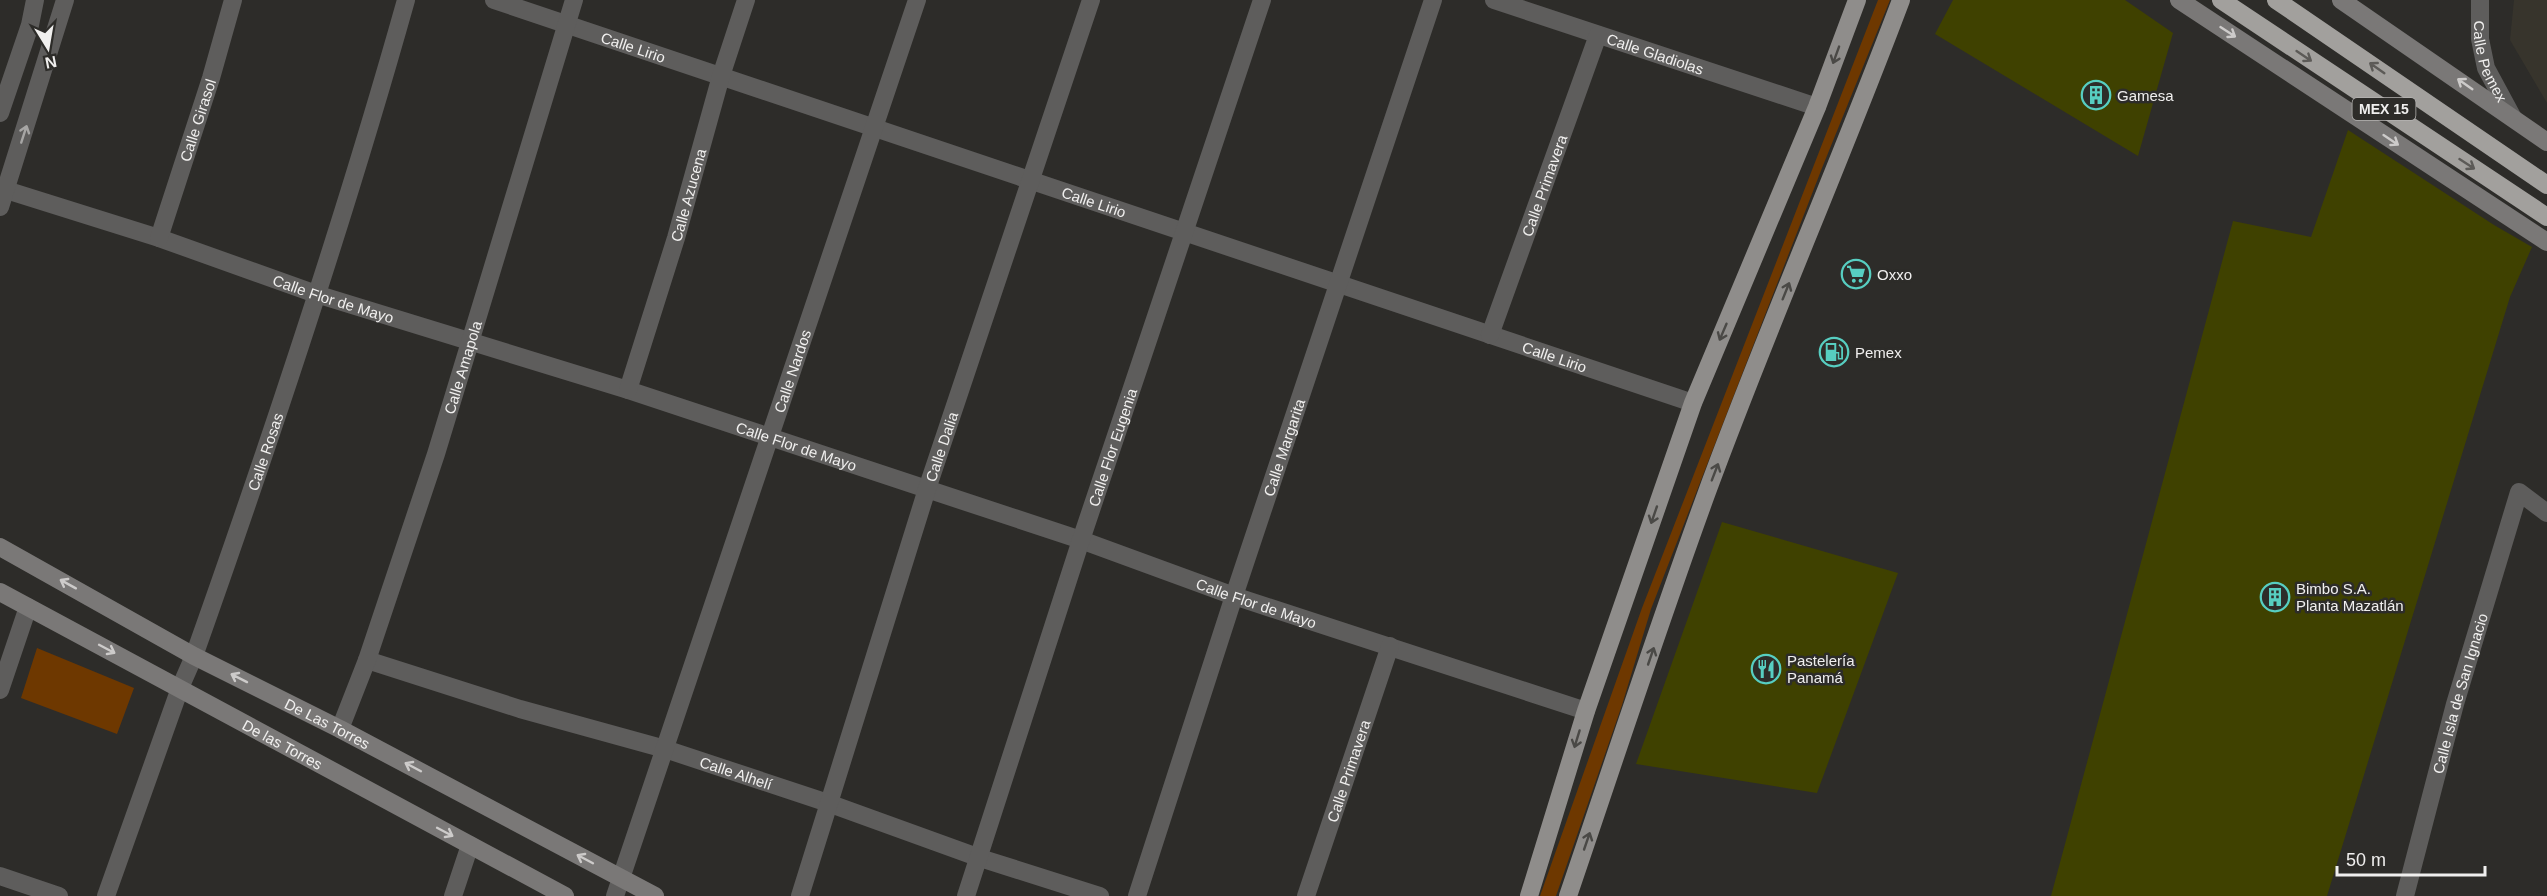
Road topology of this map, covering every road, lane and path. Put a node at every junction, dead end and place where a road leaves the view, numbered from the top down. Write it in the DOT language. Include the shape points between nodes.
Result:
graph roads {
  1 [pos="36,0"];
  2 [pos="65,0"];
  3 [pos="233,0"];
  4 [pos="406,0"];
  5 [pos="494,0"];
  6 [pos="574,0"];
  7 [pos="746,0"];
  8 [pos="917,0"];
  9 [pos="1090,0"];
  10 [pos="1262,0"];
  11 [pos="1433,0"];
  12 [pos="1494,0"];
  13 [pos="1857,0"];
  14 [pos="1901,0"];
  15 [pos="2179,0"];
  16 [pos="2221,0"];
  17 [pos="2276,0"];
  18 [pos="2341,0"];
  19 [pos="2480,0"];
  20 [pos="565,24"];
  21 [pos="1598,35"];
  22 [pos="721,76"];
  23 [pos="1816,107"];
  24 [pos="0,113"];
  25 [pos="2513,118"];
  26 [pos="875,128"];
  27 [pos="2547,142"];
  28 [pos="1030,180"];
  29 [pos="2547,184"];
  30 [pos="3,198"];
  31 [pos="2547,217"];
  32 [pos="1186,232"];
  33 [pos="159,238"];
  34 [pos="2547,242"];
  35 [pos="1339,284"];
  36 [pos="316,294"];
  37 [pos="1490,334"];
  38 [pos="471,342"];
  39 [pos="628,390"];
  40 [pos="1693,403"];
  41 [pos="769,438"];
  42 [pos="927,489"];
  43 [pos="2547,513"];
  44 [pos="1082,540"];
  45 [pos="0,548"];
  46 [pos="0,592"];
  47 [pos="1234,596"];
  48 [pos="28,607"];
  49 [pos="1390,646"];
  50 [pos="194,656"];
  51 [pos="367,660"];
  52 [pos="180,688"];
  53 [pos="0,690"];
  54 [pos="1586,711"];
  55 [pos="340,729"];
  56 [pos="665,749"];
  57 [pos="828,803"];
  58 [pos="470,845"];
  59 [pos="980,858"];
  60 [pos="0,876"];
  61 [pos="622,879"];
  62 [pos="59,896"];
  63 [pos="106,896"];
  64 [pos="453,896"];
  65 [pos="565,896"];
  66 [pos="615,896"];
  67 [pos="655,896"];
  68 [pos="800,896"];
  69 [pos="966,896"];
  70 [pos="1100,896"];
  71 [pos="1137,896"];
  72 [pos="1306,896"];
  73 [pos="1529,896"];
  74 [pos="1568,896"];
  75 [pos="2405,896"];
  1 -- 24 [label="street"];
  30 -- 2 [label="street, one-way"];
  3 -- 33 [label="street, Calle Girasol" via="212,78"];
  4 -- 36 [label="street, Calle Rosas" via="366,142"];
  5 -- 20 [label="street, Calle Lirio"];
  6 -- 20 [label="street, Calle Amapola"];
  7 -- 22 [label="street, Calle Azucena"];
  8 -- 26 [label="street, Calle Nardos"];
  9 -- 28 [label="street, Calle Dalia"];
  10 -- 32 [label="street, Calle Flor Eugenia"];
  11 -- 35 [label="street, Calle Margarita"];
  12 -- 21 [label="street, Calle Gladiolas"];
  13 -- 23 [label="main road, one-way"];
  74 -- 14 [label="main road, one-way" via="1707,492"];
  15 -- 34 [label="street, MEX 15, one-way"];
  16 -- 31 [label="highway, MEX 15, one-way"];
  29 -- 17 [label="highway, MEX 15, one-way"];
  25 -- 18 [label="street, one-way"];
  19 -- 25 [label="street, Calle Pemex" via="2480,39 2486,68"];
  20 -- 22 [label="street, Calle Lirio"];
  20 -- 38 [label="street, Calle Amapola"];
  21 -- 23 [label="street, Calle Gladiolas"];
  21 -- 37 [label="street, Calle Primavera"];
  22 -- 26 [label="street, Calle Lirio"];
  22 -- 39 [label="street, Calle Azucena"];
  23 -- 40 [label="main road, one-way"];
  25 -- 27 [label="street"];
  26 -- 28 [label="street, Calle Lirio"];
  26 -- 41 [label="street, Calle Nardos"];
  28 -- 32 [label="street, Calle Lirio"];
  28 -- 42 [label="street, Calle Dalia"];
  30 -- 33 [label="street, Calle Flor de Mayo"];
  32 -- 35 [label="street, Calle Lirio"];
  32 -- 44 [label="street, Calle Flor Eugenia"];
  33 -- 36 [label="street, Calle Flor de Mayo"];
  35 -- 37 [label="street, Calle Lirio"];
  35 -- 47 [label="street, Calle Margarita"];
  36 -- 38 [label="street, Calle Flor de Mayo"];
  36 -- 50 [label="street, Calle Rosas" via="256,482"];
  37 -- 40 [label="street, Calle Lirio"];
  38 -- 39 [label="street, Calle Flor de Mayo"];
  38 -- 51 [label="street, Calle Amapola"];
  39 -- 41 [label="street, Calle Flor de Mayo"];
  40 -- 54 [label="main road, one-way"];
  41 -- 42 [label="street, Calle Flor de Mayo"];
  41 -- 56 [label="street, Calle Nardos"];
  42 -- 44 [label="street, Calle Flor de Mayo"];
  42 -- 57 [label="street, Calle Dalia"];
  43 -- 75 [label="street, Calle Isla de San Ignacio" via="2518,492 2465,669"];
  44 -- 47 [label="street, Calle Flor de Mayo"];
  44 -- 59 [label="street, Calle Flor Eugenia"];
  50 -- 45 [label="street, De Las Torres, one-way"];
  46 -- 48 [label="street, De las Torres"];
  47 -- 49 [label="street, Calle Flor de Mayo"];
  47 -- 71 [label="street, Calle Margarita"];
  48 -- 52 [label="street, De las Torres, one-way"];
  48 -- 53 [label="street"];
  49 -- 54 [label="street, Calle Flor de Mayo"];
  49 -- 72 [label="street, Calle Primavera"];
  50 -- 52 [label="street, Calle Rosas"];
  55 -- 50 [label="street, De Las Torres, one-way"];
  51 -- 55 [label="street, Calle Amapola"];
  51 -- 56 [label="street, Calle Alhelí" via="520,709"];
  52 -- 58 [label="street, De las Torres, one-way"];
  52 -- 63 [label="street, Calle Rosas"];
  54 -- 73 [label="main road, one-way"];
  61 -- 55 [label="street, De Las Torres, one-way"];
  56 -- 57 [label="street, Calle Alhelí"];
  56 -- 61 [label="street, Calle Nardos"];
  57 -- 59 [label="street, Calle Alhelí"];
  57 -- 68 [label="street, Calle Dalia"];
  58 -- 64 [label="street"];
  58 -- 65 [label="street, De las Torres"];
  59 -- 69 [label="street, Calle Flor Eugenia"];
  59 -- 70 [label="street, Calle Alhelí"];
  60 -- 62 [label="street"];
  61 -- 66 [label="street"];
  61 -- 67 [label="street, De Las Torres"];
}
